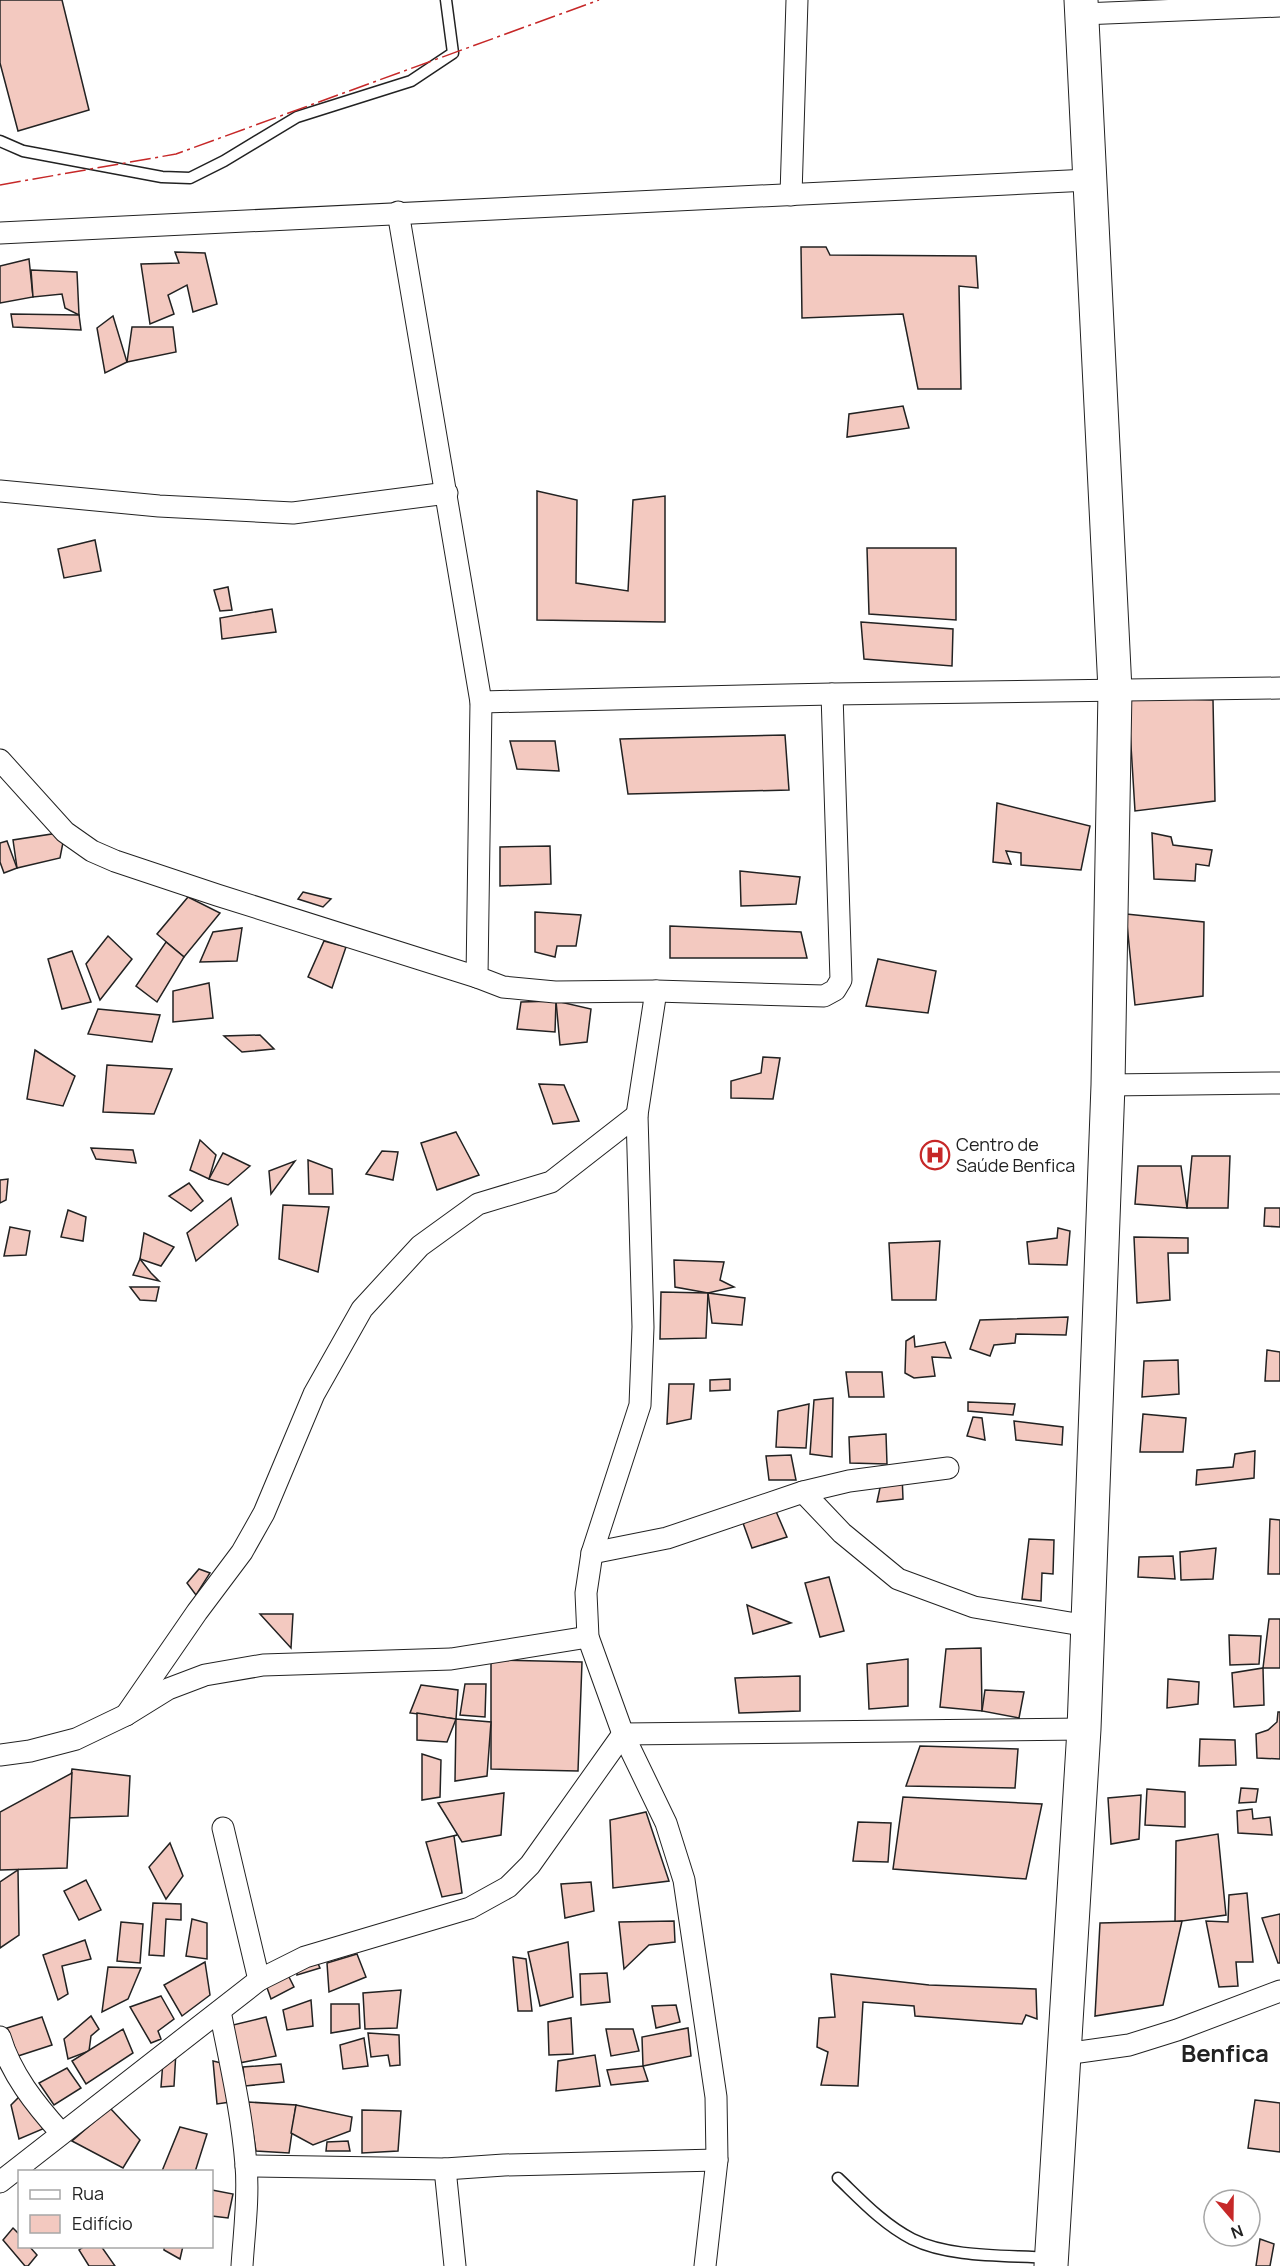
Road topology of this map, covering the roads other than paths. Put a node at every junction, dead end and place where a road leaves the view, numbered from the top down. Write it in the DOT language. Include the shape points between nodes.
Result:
graph roads {
  1 [pos="446,0"];
  2 [pos="797,0"];
  3 [pos="1280,6"];
  4 [pos="1082,7"];
  5 [pos="0,141"];
  6 [pos="1089,180"];
  7 [pos="792,195"];
  8 [pos="398,212"];
  9 [pos="0,233"];
  10 [pos="0,491"];
  11 [pos="447,494"];
  12 [pos="1280,688"];
  13 [pos="1115,690"];
  14 [pos="832,694"];
  15 [pos="481,702"];
  16 [pos="0,760"];
  17 [pos="477,976"];
  18 [pos="656,991"];
  19 [pos="1280,1083"];
  20 [pos="1108,1085"];
  21 [pos="637,1115"];
  22 [pos="948,1468"];
  23 [pos="803,1492"];
  24 [pos="592,1553"];
  25 [pos="1088,1626"];
  26 [pos="588,1636"];
  27 [pos="126,1715"];
  28 [pos="1084,1729"];
  29 [pos="623,1734"];
  30 [pos="0,1755"];
  31 [pos="223,1828"];
  32 [pos="259,1980"];
  33 [pos="1280,1991"];
  34 [pos="220,2011"];
  35 [pos="0,2037"];
  36 [pos="1065,2054"];
  37 [pos="61,2133"];
  38 [pos="717,2160"];
  39 [pos="246,2166"];
  40 [pos="444,2169"];
  41 [pos="838,2178"];
  42 [pos="0,2182"];
  43 [pos="1051,2262"];
  44 [pos="242,2266"];
  45 [pos="455,2266"];
  46 [pos="705,2266"];
  1 -- 5 [label="lane" via="453,53 411,81 297,117 190,178 162,177 35,153"];
  2 -- 7 [label="street"];
  3 -- 4 [label="street"];
  4 -- 6 [label="main road"];
  6 -- 7 [label="street"];
  6 -- 13 [label="main road"];
  7 -- 8 [label="street"];
  8 -- 9 [label="street"];
  8 -- 11 [label="street"];
  10 -- 11 [label="street" via="159,506 293,513"];
  11 -- 15 [label="street"];
  12 -- 13 [label="street"];
  13 -- 14 [label="street"];
  13 -- 20 [label="main road"];
  14 -- 15 [label="street"];
  14 -- 18 [label="street" via="841,980 835,990 824,996"];
  15 -- 17 [label="street"];
  16 -- 17 [label="street" via="64,832 92,851 217,896"];
  17 -- 18 [label="street" via="503,987 555,993"];
  18 -- 21 [label="street"];
  19 -- 20 [label="street"];
  20 -- 25 [label="main road"];
  21 -- 24 [label="street" via="644,1327 640,1405"];
  21 -- 27 [label="street" via="550,1182 478,1204 420,1246 362,1310 314,1394 264,1513 242,1552"];
  22 -- 23 [label="street" via="849,1481"];
  23 -- 24 [label="street" via="667,1538"];
  23 -- 25 [label="street" via="842,1533 898,1579 974,1607"];
  24 -- 26 [label="street" via="586,1593"];
  25 -- 28 [label="main road"];
  26 -- 27 [label="street" via="451,1659 263,1665 216,1672 168,1689"];
  26 -- 29 [label="street"];
  27 -- 30 [label="street" via="76,1739"];
  28 -- 29 [label="street"];
  28 -- 36 [label="main road"];
  29 -- 32 [label="street" via="530,1866 508,1887 470,1908 306,1957"];
  29 -- 38 [label="street" via="666,1823 684,1880 716,2097"];
  31 -- 32 [label="street"];
  32 -- 34 [label="street"];
  33 -- 36 [label="street" via="1128,2045"];
  34 -- 37 [label="street"];
  34 -- 39 [label="street"];
  35 -- 37 [label="street" via="6,2056 33,2101"];
  36 -- 43 [label="main road"];
  37 -- 42 [label="street"];
  38 -- 40 [label="street"];
  38 -- 46 [label="street"];
  39 -- 40 [label="street"];
  39 -- 44 [label="street"];
  40 -- 45 [label="street"];
  41 -- 43 [label="lane" via="876,2215 913,2239 947,2251"];
}
